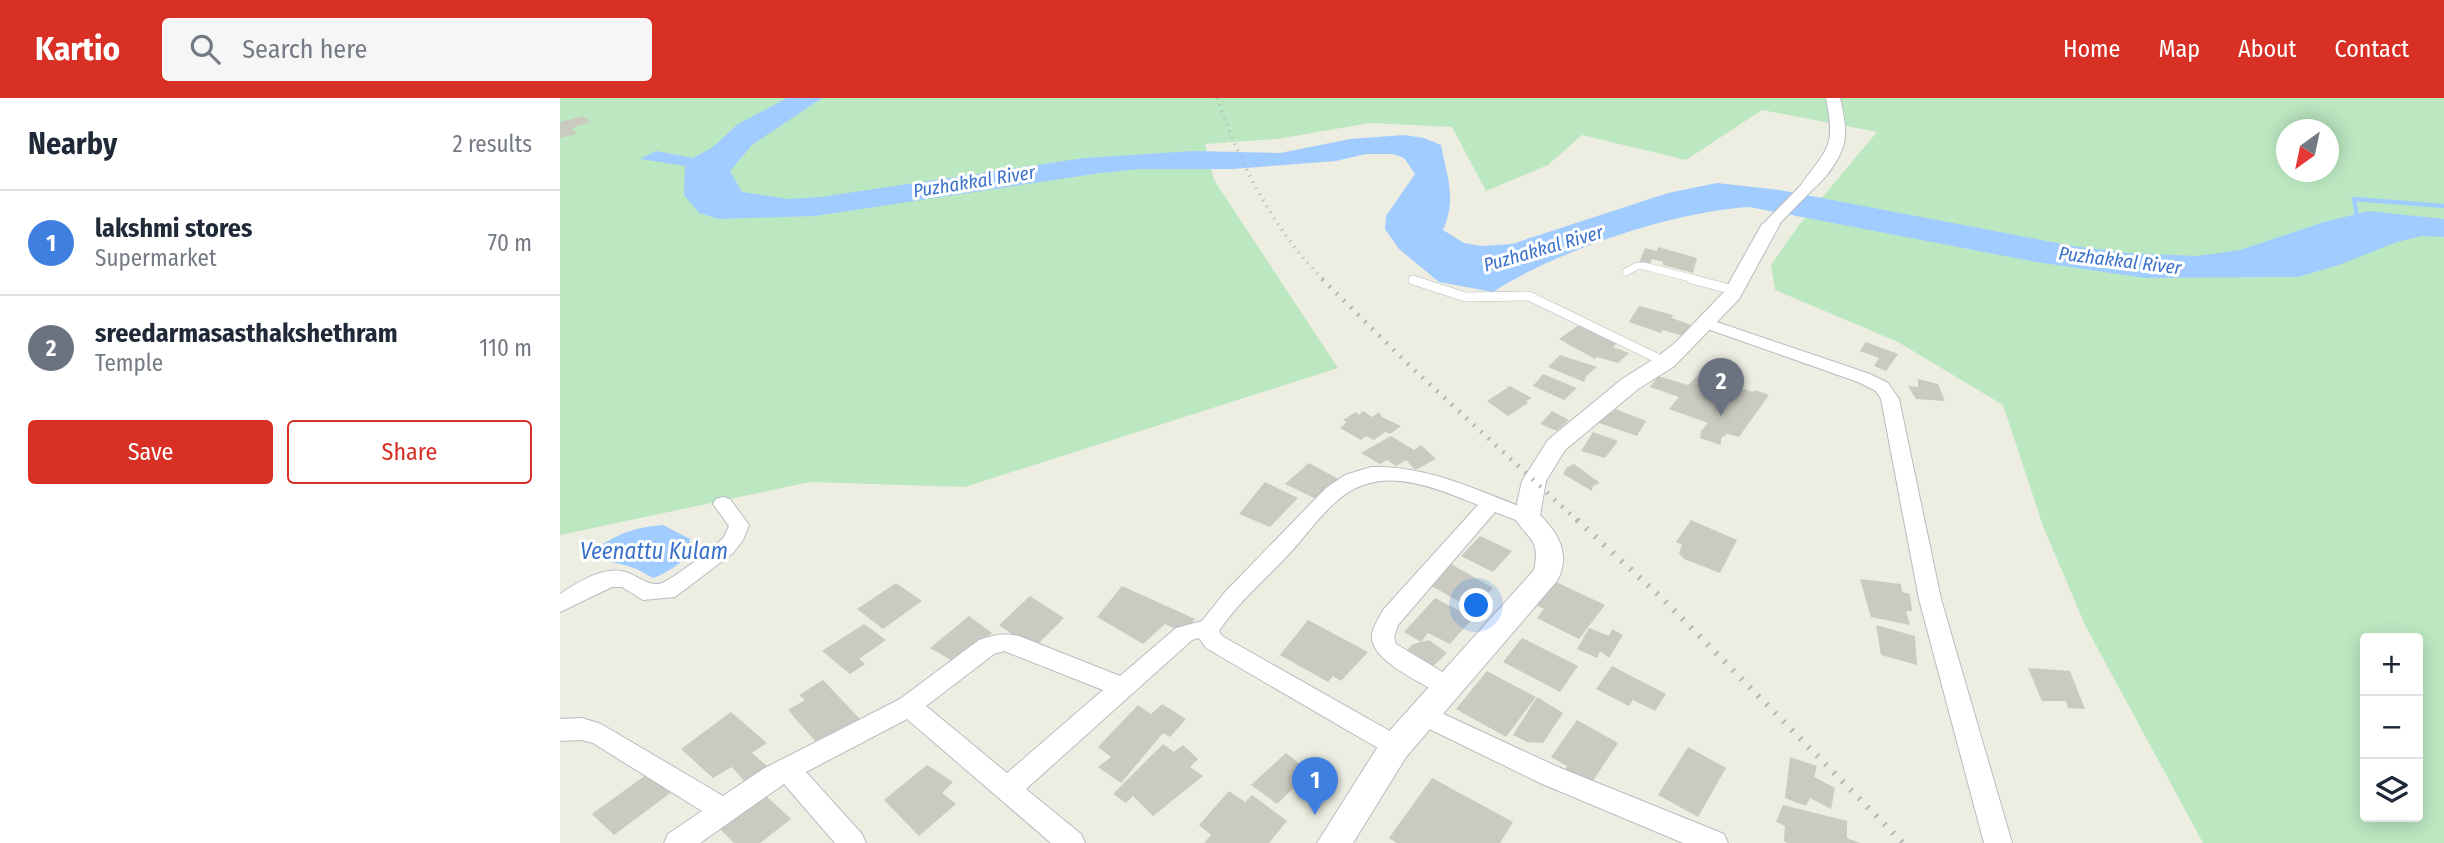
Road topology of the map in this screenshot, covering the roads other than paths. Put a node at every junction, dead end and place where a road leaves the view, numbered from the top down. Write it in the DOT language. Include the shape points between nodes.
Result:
graph roads {
  1 [pos="1833,98"];
  2 [pos="1809,185"];
  3 [pos="1771,224"];
  4 [pos="1626,272"];
  5 [pos="1413,280"];
  6 [pos="1734,290"];
  7 [pos="1705,323"];
  8 [pos="1665,362"];
  9 [pos="723,504"];
  10 [pos="1492,504"];
  11 [pos="1527,516"];
  12 [pos="560,604"];
  13 [pos="1207,631"];
  14 [pos="1448,687"];
  15 [pos="1123,688"];
  16 [pos="909,706"];
  17 [pos="1422,714"];
  18 [pos="560,730"];
  19 [pos="1395,747"];
  20 [pos="787,769"];
  21 [pos="1007,789"];
  22 [pos="723,810"];
  23 [pos="678,843"];
  24 [pos="852,843"];
  25 [pos="1071,843"];
  26 [pos="1334,843"];
  27 [pos="1714,843"];
  28 [pos="1998,843"];
  1 -- 2 [label="street" via="1839,145"];
  2 -- 3 [label="street"];
  3 -- 6 [label="street"];
  4 -- 6 [label="lane" via="1644,266"];
  5 -- 8 [label="lane" via="1459,297 1529,296"];
  6 -- 7 [label="street"];
  7 -- 8 [label="street"];
  7 -- 28 [label="street" via="1864,378 1882,387 1890,399 1930,599"];
  8 -- 11 [label="street" via="1630,384 1556,445 1534,481"];
  9 -- 12 [label="street" via="739,525 733,540 667,591 643,592 629,580 613,579"];
  10 -- 11 [label="street"];
  10 -- 13 [label="street" via="1420,477 1360,476 1343,485 1315,512"];
  10 -- 14 [label="street" via="1391,616 1383,631 1382,641 1388,650"];
  11 -- 14 [label="street" via="1548,538 1552,555 1548,574"];
  13 -- 15 [label="street" via="1184,634"];
  13 -- 19 [label="street" via="1214,642"];
  14 -- 17 [label="street"];
  15 -- 16 [label="street" via="1003,642 968,658"];
  15 -- 21 [label="street"];
  16 -- 20 [label="street"];
  16 -- 21 [label="street"];
  17 -- 19 [label="street"];
  17 -- 27 [label="street" via="1549,775"];
  18 -- 22 [label="street" via="582,729 601,735"];
  19 -- 26 [label="street"];
  20 -- 22 [label="street"];
  20 -- 24 [label="street"];
  21 -- 25 [label="street"];
  22 -- 23 [label="street"];
}
